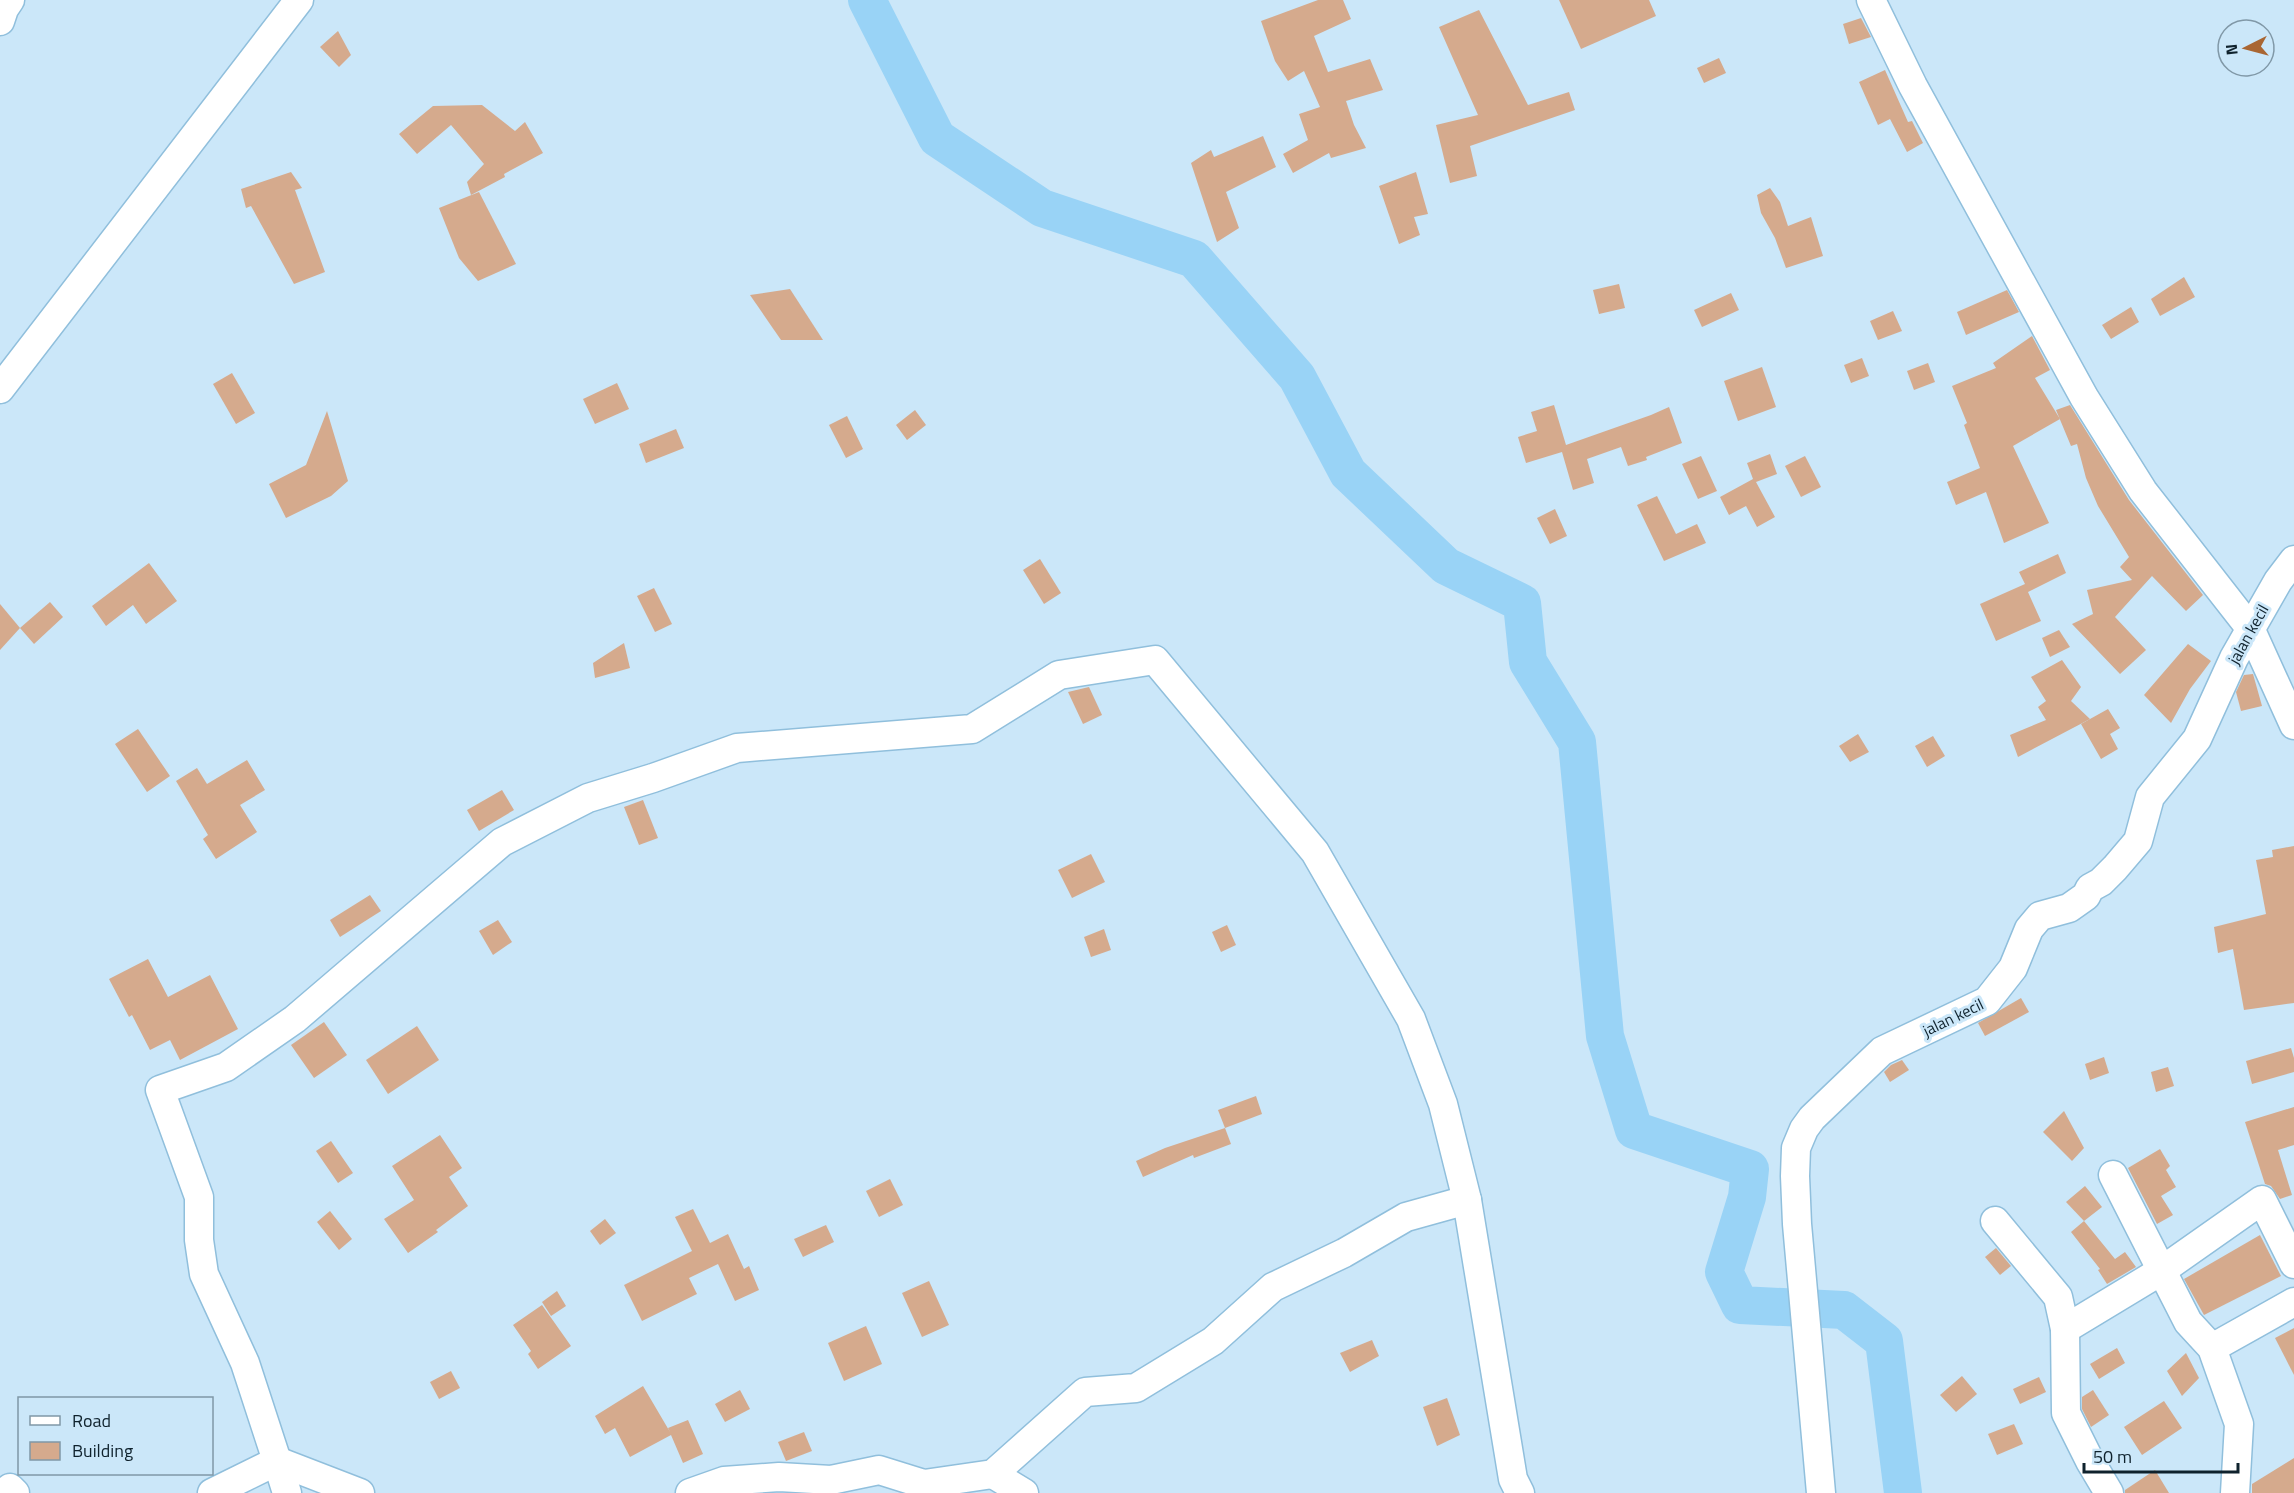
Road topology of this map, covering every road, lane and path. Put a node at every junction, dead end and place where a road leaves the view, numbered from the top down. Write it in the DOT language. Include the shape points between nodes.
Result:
graph roads {
  1 [pos="10,0"];
  2 [pos="299,0"];
  3 [pos="1871,0"];
  4 [pos="0,21"];
  5 [pos="0,389"];
  6 [pos="2294,560"];
  7 [pos="2250,628"];
  8 [pos="2294,725"];
  9 [pos="2113,1175"];
  10 [pos="1467,1200"];
  11 [pos="1995,1221"];
  12 [pos="2294,1264"];
  13 [pos="2161,1271"];
  14 [pos="2293,1305"];
  15 [pos="2066,1329"];
  16 [pos="2212,1348"];
  17 [pos="277,1461"];
  18 [pos="993,1474"];
  19 [pos="4,1493"];
  20 [pos="15,1493"];
  21 [pos="212,1493"];
  22 [pos="287,1493"];
  23 [pos="360,1493"];
  24 [pos="690,1493"];
  25 [pos="1024,1493"];
  26 [pos="1520,1493"];
  27 [pos="1821,1493"];
  28 [pos="2109,1493"];
  29 [pos="2235,1493"];
  1 -- 4 [label="street"];
  2 -- 5 [label="street"];
  3 -- 7 [label="street" via="1913,86 2084,397 2143,491"];
  6 -- 7 [label="street, jalan kecil"];
  7 -- 8 [label="street"];
  7 -- 27 [label="street, jalan kecil" via="2197,739 2150,797 2138,841 2115,868 2069,908 2040,916 2029,929 2013,968 1987,1001 1882,1052 1804,1129 1796,1148 1797,1224"];
  9 -- 13 [label="street"];
  10 -- 17 [label="street" via="1443,1104 1411,1019 1315,852 1155,660 1059,675 972,729 737,748 588,798 502,842 295,1019 226,1067 160,1090 199,1197 204,1274 245,1363"];
  10 -- 18 [label="street" via="1406,1217 1273,1287 1214,1341 1136,1388 1085,1392"];
  10 -- 26 [label="street" via="1513,1479"];
  11 -- 15 [label="street" via="2058,1297"];
  12 -- 13 [label="street" via="2262,1200"];
  13 -- 15 [label="street"];
  13 -- 16 [label="street" via="2188,1322"];
  14 -- 16 [label="street"];
  15 -- 28 [label="street" via="2066,1413"];
  16 -- 29 [label="street" via="2239,1424"];
  17 -- 21 [label="street"];
  17 -- 22 [label="street"];
  17 -- 23 [label="street"];
  18 -- 24 [label="street" via="924,1484 879,1470 831,1480 779,1477 724,1482"];
  18 -- 25 [label="street"];
  19 -- 20 [label="street" via="10,1488"];
}
